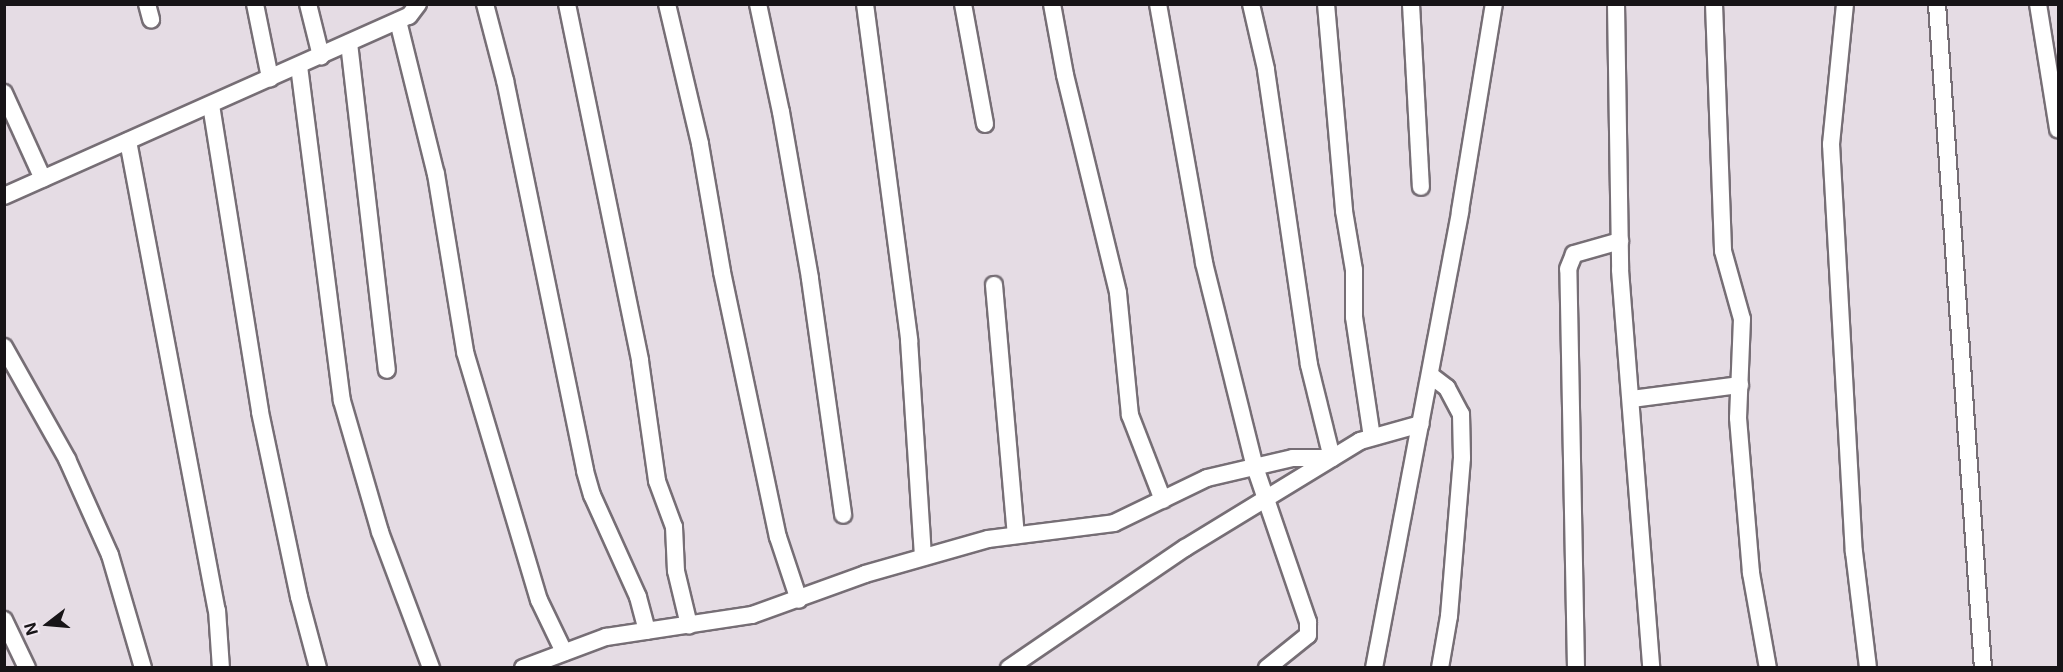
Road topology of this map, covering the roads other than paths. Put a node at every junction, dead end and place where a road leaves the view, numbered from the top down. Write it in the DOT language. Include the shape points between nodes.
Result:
graph roads {
  1 [pos="255,4"];
  2 [pos="308,4"];
  3 [pos="418,4"];
  4 [pos="485,4"];
  5 [pos="567,4"];
  6 [pos="667,4"];
  7 [pos="758,4"];
  8 [pos="865,4"];
  9 [pos="963,4"];
  10 [pos="1052,4"];
  11 [pos="1158,4"];
  12 [pos="1251,4"];
  13 [pos="1326,4"];
  14 [pos="1411,4"];
  15 [pos="1494,4"];
  16 [pos="1616,4"];
  17 [pos="1714,4"];
  18 [pos="1845,4"];
  19 [pos="1937,4"];
  20 [pos="2038,4"];
  21 [pos="398,21"];
  22 [pos="349,43"];
  23 [pos="321,56"];
  24 [pos="299,66"];
  25 [pos="270,78"];
  26 [pos="4,93"];
  27 [pos="211,105"];
  28 [pos="985,124"];
  29 [pos="2058,129"];
  30 [pos="128,141"];
  31 [pos="43,179"];
  32 [pos="1421,187"];
  33 [pos="4,196"];
  34 [pos="1620,241"];
  35 [pos="994,285"];
  36 [pos="4,346"];
  37 [pos="387,370"];
  38 [pos="1430,375"];
  39 [pos="1740,385"];
  40 [pos="1632,399"];
  41 [pos="1421,424"];
  42 [pos="1372,437"];
  43 [pos="1332,458"];
  44 [pos="1255,467"];
  45 [pos="1267,498"];
  46 [pos="1163,500"];
  47 [pos="843,514"];
  48 [pos="1016,536"];
  49 [pos="923,557"];
  50 [pos="799,600"];
  51 [pos="4,620"];
  52 [pos="689,625"];
  53 [pos="647,631"];
  54 [pos="564,652"];
  55 [pos="27,668"];
  56 [pos="143,668"];
  57 [pos="221,668"];
  58 [pos="318,668"];
  59 [pos="431,668"];
  60 [pos="524,668"];
  61 [pos="1009,668"];
  62 [pos="1267,668"];
  63 [pos="1374,668"];
  64 [pos="1440,668"];
  65 [pos="1576,668"];
  66 [pos="1651,668"];
  67 [pos="1768,668"];
  68 [pos="1868,668"];
  69 [pos="1983,668"];
  1 -- 25 [label="street"];
  2 -- 23 [label="street"];
  3 -- 21 [label="street" via="409,16"];
  4 -- 53 [label="street" via="505,80 585,471 638,597"];
  5 -- 52 [label="street" via="640,361 657,481 674,527 676,571"];
  6 -- 50 [label="street" via="696,123 722,272 778,537"];
  7 -- 47 [label="street" via="782,112 810,279"];
  8 -- 49 [label="street" via="909,340"];
  9 -- 28 [label="street"];
  10 -- 46 [label="street" via="1065,75 1118,294 1131,415"];
  11 -- 44 [label="street" via="1204,263"];
  12 -- 43 [label="street" via="1266,69 1309,365"];
  13 -- 42 [label="street" via="1344,211 1354,270 1354,317"];
  14 -- 32 [label="street"];
  15 -- 38 [label="street"];
  16 -- 34 [label="street"];
  17 -- 39 [label="street" via="1723,251 1742,319"];
  18 -- 68 [label="street" via="1831,144 1854,552"];
  19 -- 69 [label="street"];
  20 -- 29 [label="street"];
  21 -- 22 [label="street"];
  21 -- 54 [label="street" via="436,174 465,352 539,600"];
  22 -- 23 [label="street"];
  22 -- 37 [label="street"];
  23 -- 24 [label="street"];
  24 -- 25 [label="street"];
  24 -- 59 [label="street" via="342,400 380,532"];
  25 -- 27 [label="street"];
  26 -- 31 [label="street"];
  27 -- 30 [label="street"];
  27 -- 58 [label="street" via="260,412"];
  30 -- 31 [label="street"];
  30 -- 57 [label="street" via="216,610"];
  31 -- 33 [label="street"];
  34 -- 40 [label="street"];
  34 -- 65 [label="street" via="1574,254 1568,269"];
  35 -- 48 [label="street"];
  36 -- 56 [label="street" via="67,459 110,555"];
  38 -- 41 [label="street"];
  38 -- 64 [label="street" via="1446,388 1461,414 1455,548"];
  39 -- 40 [label="street"];
  39 -- 67 [label="street" via="1738,418 1751,573"];
  40 -- 66 [label="street"];
  41 -- 42 [label="street"];
  41 -- 63 [label="street"];
  42 -- 43 [label="street"];
  43 -- 44 [label="street" via="1293,458"];
  43 -- 45 [label="street"];
  44 -- 45 [label="street"];
  44 -- 46 [label="street" via="1207,478"];
  45 -- 61 [label="street" via="1185,548"];
  45 -- 62 [label="street" via="1308,622 1308,635"];
  46 -- 48 [label="street" via="1114,523"];
  48 -- 49 [label="street"];
  49 -- 50 [label="street"];
  50 -- 52 [label="street" via="752,615"];
  51 -- 55 [label="street"];
  52 -- 53 [label="street"];
  53 -- 54 [label="street" via="606,637"];
  54 -- 60 [label="street"];
}
